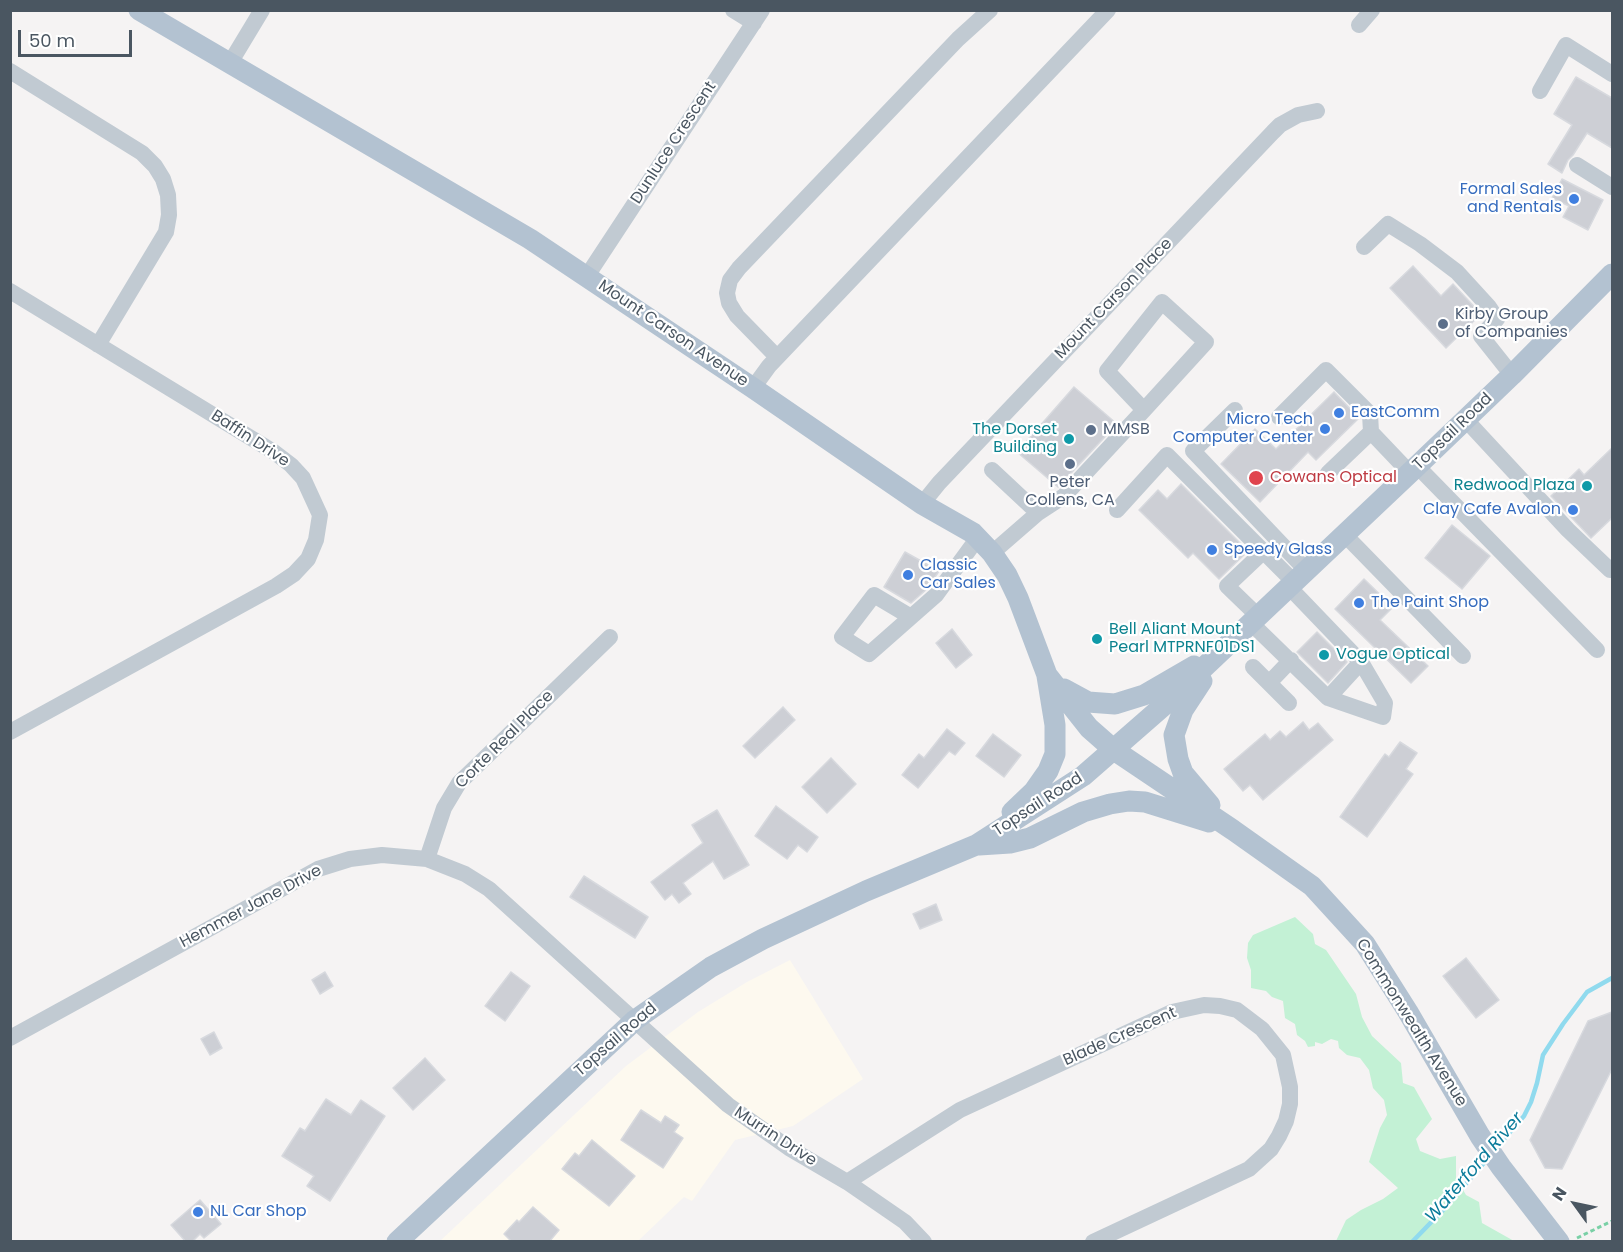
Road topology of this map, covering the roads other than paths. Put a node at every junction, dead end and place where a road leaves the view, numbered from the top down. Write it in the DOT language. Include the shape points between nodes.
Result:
graph roads {
  1 [pos="139,10"];
  2 [pos="262,10"];
  3 [pos="733,10"];
  4 [pos="990,10"];
  5 [pos="1108,10"];
  6 [pos="1372,10"];
  7 [pos="758,17"];
  8 [pos="1359,26"];
  9 [pos="230,63"];
  10 [pos="10,71"];
  11 [pos="1612,74"];
  12 [pos="1540,91"];
  13 [pos="1317,111"];
  14 [pos="1577,165"];
  15 [pos="1612,187"];
  16 [pos="1364,247"];
  17 [pos="1612,274"];
  18 [pos="587,276"];
  19 [pos="10,291"];
  20 [pos="98,345"];
  21 [pos="777,357"];
  22 [pos="1512,375"];
  23 [pos="753,388"];
  24 [pos="1144,410"];
  25 [pos="1235,410"];
  26 [pos="1279,417"];
  27 [pos="1466,420"];
  28 [pos="1371,432"];
  29 [pos="992,470"];
  30 [pos="1414,470"];
  31 [pos="1328,473"];
  32 [pos="922,504"];
  33 [pos="1117,510"];
  34 [pos="1038,513"];
  35 [pos="1344,534"];
  36 [pos="984,546"];
  37 [pos="1263,552"];
  38 [pos="1612,568"];
  39 [pos="1296,580"];
  40 [pos="911,617"];
  41 [pos="1254,619"];
  42 [pos="610,638"];
  43 [pos="1223,649"];
  44 [pos="1597,650"];
  45 [pos="1463,656"];
  46 [pos="1291,660"];
  47 [pos="1361,662"];
  48 [pos="1253,667"];
  49 [pos="1047,675"];
  50 [pos="1269,683"];
  51 [pos="1328,698"];
  52 [pos="1289,703"];
  53 [pos="10,732"];
  54 [pos="1114,750"];
  55 [pos="1233,830"];
  56 [pos="976,845"];
  57 [pos="427,859"];
  58 [pos="635,1020"];
  59 [pos="10,1038"];
  60 [pos="847,1182"];
  61 [pos="398,1242"];
  62 [pos="924,1242"];
  63 [pos="1093,1242"];
  64 [pos="1559,1242"];
  1 -- 9 [label="main road, Mount Carson Avenue"];
  2 -- 9 [label="street"];
  3 -- 7 [label="street"];
  4 -- 21 [label="street" via="730,280 727,293 736,316"];
  5 -- 21 [label="street"];
  6 -- 8 [label="street"];
  7 -- 18 [label="street, Dunluce Crescent"];
  9 -- 18 [label="main road, Mount Carson Avenue"];
  10 -- 20 [label="street" via="142,153 155,166 166,187 166,232"];
  11 -- 12 [label="street" via="1566,45"];
  13 -- 32 [label="street, Mount Carson Place" via="1280,125"];
  14 -- 15 [label="street"];
  16 -- 22 [label="street" via="1388,224 1457,272 1497,319 1481,336"];
  17 -- 22 [label="main road, Topsail Road"];
  18 -- 23 [label="main road, Mount Carson Avenue"];
  19 -- 20 [label="street, Baffin Drive"];
  20 -- 53 [label="street, Baffin Drive" via="291,465 303,478 320,515 316,540 308,559 276,586"];
  21 -- 23 [label="street"];
  22 -- 27 [label="main road, Topsail Road"];
  23 -- 32 [label="main road, Mount Carson Avenue"];
  24 -- 24 [label="street" via="1206,342 1162,302 1107,371"];
  24 -- 34 [label="street" via="1064,496"];
  25 -- 39 [label="street" via="1193,451"];
  26 -- 28 [label="street" via="1326,370 1370,414"];
  27 -- 30 [label="main road, Topsail Road"];
  27 -- 38 [label="street" via="1568,530"];
  28 -- 30 [label="street"];
  28 -- 31 [label="street"];
  29 -- 34 [label="street"];
  30 -- 35 [label="main road, Topsail Road"];
  30 -- 44 [label="street"];
  32 -- 36 [label="main road, Mount Carson Avenue" via="973,533"];
  33 -- 37 [label="street" via="1167,455"];
  34 -- 36 [label="street"];
  35 -- 39 [label="main road, Topsail Road"];
  35 -- 45 [label="street"];
  36 -- 40 [label="street"];
  36 -- 49 [label="main road, Mount Carson Avenue" via="1018,598"];
  37 -- 39 [label="street"];
  37 -- 41 [label="street" via="1227,586"];
  39 -- 41 [label="main road, Topsail Road"];
  39 -- 47 [label="street"];
  41 -- 43 [label="main road, Topsail Road"];
  41 -- 46 [label="street"];
  42 -- 57 [label="street, Corte Real Place" via="459,783 444,808"];
  43 -- 49 [label="main road" via="1144,695 1114,704 1088,702"];
  43 -- 54 [label="main road, Topsail Road"];
  43 -- 55 [label="main road" via="1183,710 1174,735 1183,773"];
  46 -- 50 [label="street"];
  46 -- 51 [label="street"];
  47 -- 51 [label="street"];
  47 -- 51 [label="street" via="1385,703 1383,717"];
  48 -- 50 [label="street"];
  49 -- 54 [label="main road, Mount Carson Avenue" via="1089,728"];
  49 -- 56 [label="main road" via="1056,740 1048,771 1034,791"];
  50 -- 52 [label="street"];
  54 -- 55 [label="main road, Commonwealth Avenue"];
  54 -- 56 [label="main road, Topsail Road" via="1068,787"];
  55 -- 56 [label="main road" via="1145,802 1129,801 1083,812 1030,838"];
  55 -- 64 [label="main road, Commonwealth Avenue" via="1312,886 1365,944 1479,1136"];
  56 -- 58 [label="main road, Topsail Road" via="764,939 711,967"];
  57 -- 58 [label="street, Hemmer Jane Drive" via="465,874 489,889"];
  57 -- 59 [label="street, Hemmer Jane Drive" via="382,855 318,869"];
  58 -- 60 [label="street, Murrin Drive" via="728,1106"];
  58 -- 61 [label="main road, Topsail Road"];
  60 -- 62 [label="street, Murrin Drive" via="905,1222"];
  60 -- 63 [label="street, Blade Crescent" via="960,1110 1172,1012 1204,1005 1236,1010 1262,1029 1283,1055 1290,1104 1271,1149 1249,1169"];
}
